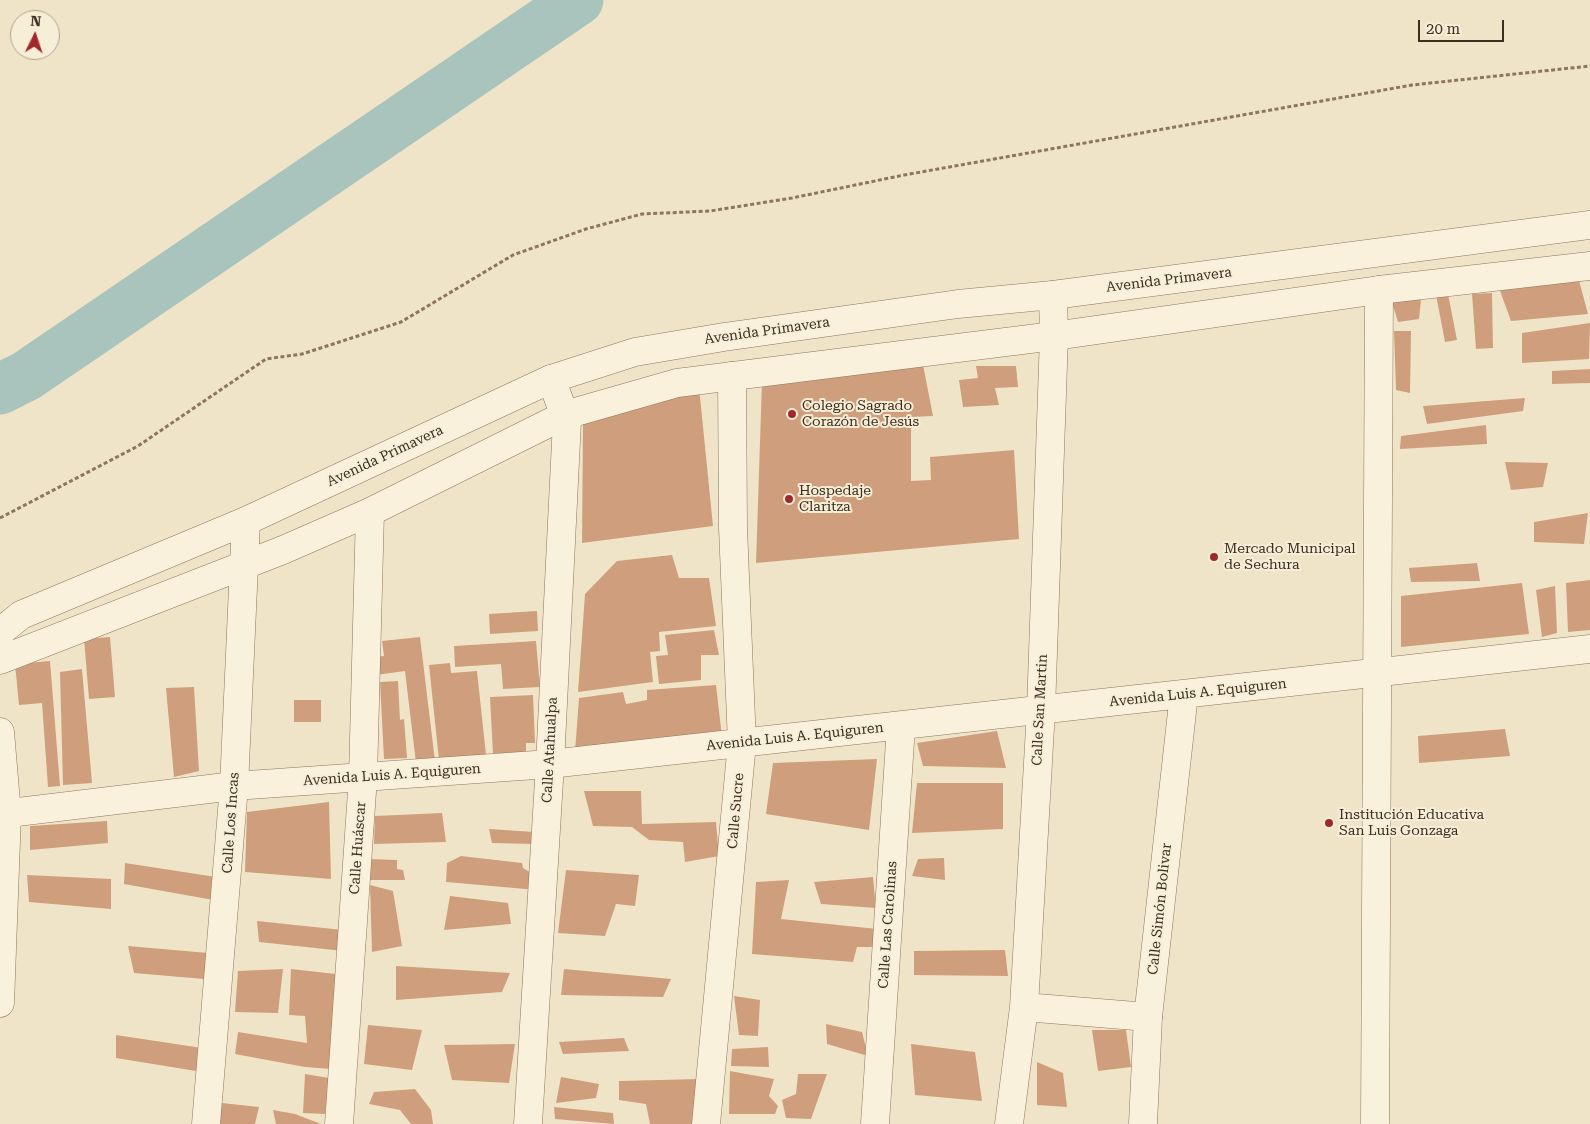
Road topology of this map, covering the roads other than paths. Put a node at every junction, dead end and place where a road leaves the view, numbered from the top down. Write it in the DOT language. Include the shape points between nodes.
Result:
graph roads {
  1 [pos="1590,225"];
  2 [pos="1590,266"];
  3 [pos="1379,290"];
  4 [pos="1053,296"];
  5 [pos="1054,336"];
  6 [pos="732,376"];
  7 [pos="551,379"];
  8 [pos="565,415"];
  9 [pos="370,512"];
  10 [pos="246,521"];
  11 [pos="244,567"];
  12 [pos="0,632"];
  13 [pos="1590,649"];
  14 [pos="0,660"];
  15 [pos="1379,673"];
  16 [pos="1184,694"];
  17 [pos="1041,710"];
  18 [pos="901,726"];
  19 [pos="0,732"];
  20 [pos="742,743"];
  21 [pos="550,764"];
  22 [pos="363,777"];
  23 [pos="234,786"];
  24 [pos="3,814"];
  25 [pos="0,1003"];
  26 [pos="1024,1007"];
  27 [pos="1148,1017"];
  28 [pos="206,1124"];
  29 [pos="338,1124"];
  30 [pos="528,1124"];
  31 [pos="706,1124"];
  32 [pos="875,1124"];
  33 [pos="1009,1124"];
  34 [pos="1143,1124"];
  35 [pos="1375,1124"];
  1 -- 4 [label="street, Avenida Primavera"];
  2 -- 3 [label="street"];
  3 -- 5 [label="street"];
  3 -- 15 [label="street"];
  4 -- 5 [label="street, Calle San Martin"];
  4 -- 7 [label="street, Avenida Primavera" via="958,304 724,337 635,352"];
  5 -- 6 [label="street"];
  5 -- 17 [label="street, Calle San Martin"];
  6 -- 8 [label="street" via="677,383"];
  6 -- 20 [label="street, Calle Sucre" via="733,528"];
  7 -- 8 [label="street, Calle Atahualpa"];
  7 -- 10 [label="street, Avenida Primavera"];
  8 -- 9 [label="street"];
  8 -- 21 [label="street, Calle Atahualpa"];
  9 -- 11 [label="street"];
  9 -- 22 [label="street, Calle Huáscar"];
  10 -- 11 [label="street, Calle Los Incas"];
  10 -- 12 [label="street, Avenida Primavera" via="21,615"];
  11 -- 14 [label="street"];
  11 -- 23 [label="street, Calle Los Incas"];
  13 -- 15 [label="street, Avenida Luis A. Equiguren"];
  15 -- 16 [label="street, Avenida Luis A. Equiguren"];
  15 -- 35 [label="street"];
  16 -- 17 [label="street, Avenida Luis A. Equiguren"];
  16 -- 27 [label="street, Calle Simón Bolivar"];
  17 -- 18 [label="street, Avenida Luis A. Equiguren"];
  17 -- 26 [label="street, Calle San Martin"];
  18 -- 20 [label="street, Avenida Luis A. Equiguren"];
  18 -- 32 [label="street, Calle Las Carolinas"];
  19 -- 24 [label="street"];
  20 -- 21 [label="street, Avenida Luis A. Equiguren"];
  20 -- 31 [label="street, Calle Sucre"];
  21 -- 22 [label="street, Avenida Luis A. Equiguren"];
  21 -- 30 [label="street, Calle Atahualpa"];
  22 -- 23 [label="street, Avenida Luis A. Equiguren"];
  22 -- 29 [label="street, Calle Huáscar"];
  23 -- 24 [label="street, Avenida Luis A. Equiguren"];
  23 -- 28 [label="street, Calle Los Incas"];
  24 -- 25 [label="street"];
  26 -- 27 [label="street"];
  26 -- 33 [label="street, Calle San Martin"];
  27 -- 34 [label="street, Calle Simón Bolivar"];
}
